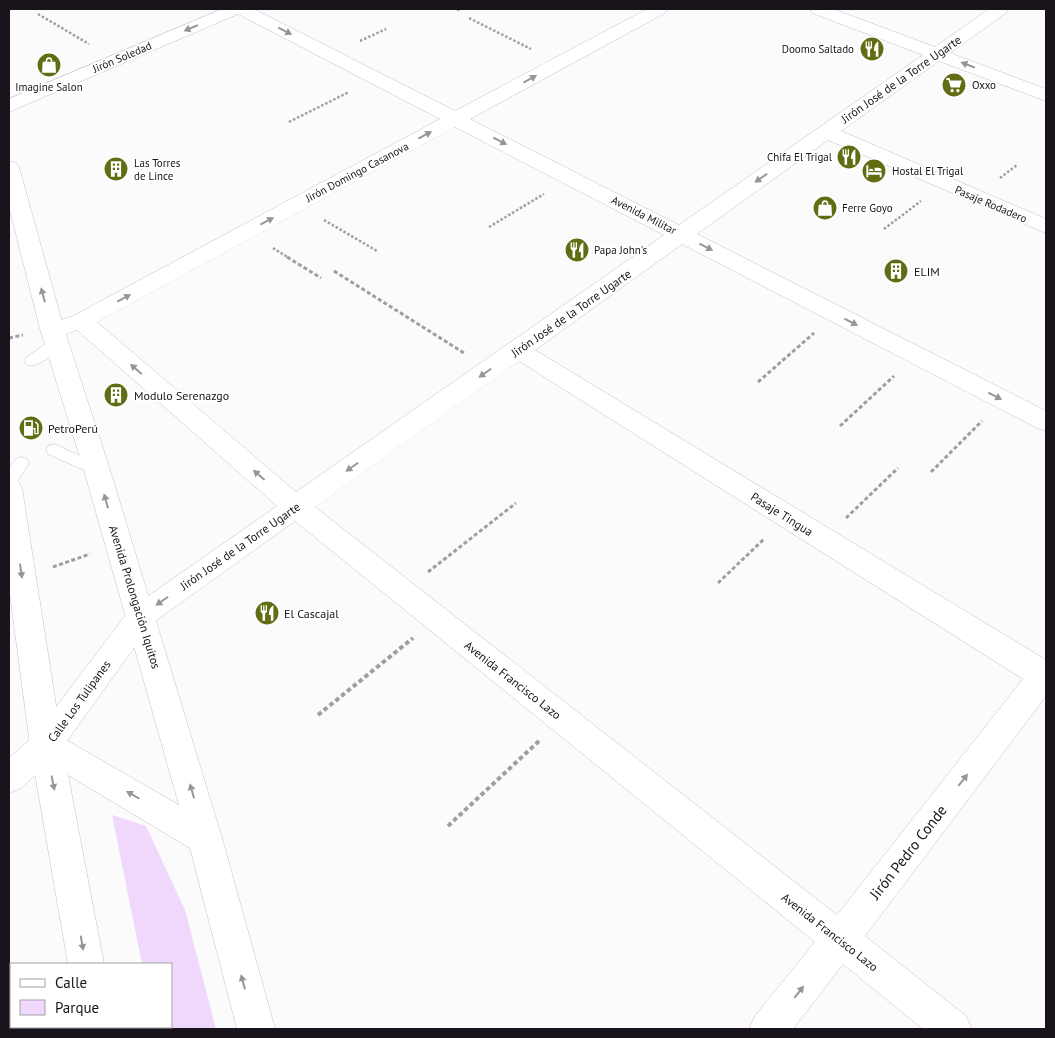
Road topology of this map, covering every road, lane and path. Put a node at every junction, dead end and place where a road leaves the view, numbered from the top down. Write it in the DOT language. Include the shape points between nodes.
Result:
graph roads {
  1 [pos="236,9"];
  2 [pos="241,9"];
  3 [pos="460,9"];
  4 [pos="659,9"];
  5 [pos="818,9"];
  6 [pos="1000,9"];
  7 [pos="457,10"];
  8 [pos="38,14"];
  9 [pos="469,18"];
  10 [pos="937,54"];
  11 [pos="116,60"];
  12 [pos="560,63"];
  13 [pos="376,78"];
  14 [pos="1046,95"];
  15 [pos="9,106"];
  16 [pos="456,119"];
  17 [pos="289,122"];
  18 [pos="826,132"];
  19 [pos="9,167"];
  20 [pos="571,178"];
  21 [pos="943,183"];
  22 [pos="297,205"];
  23 [pos="489,227"];
  24 [pos="1046,228"];
  25 [pos="884,229"];
  26 [pos="247,232"];
  27 [pos="681,234"];
  28 [pos="377,251"];
  29 [pos="334,271"];
  30 [pos="321,278"];
  31 [pos="836,314"];
  32 [pos="81,321"];
  33 [pos="55,336"];
  34 [pos="518,350"];
  35 [pos="916,355"];
  36 [pos="32,361"];
  37 [pos="490,370"];
  38 [pos="758,382"];
  39 [pos="1003,400"];
  40 [pos="1046,422"];
  41 [pos="840,426"];
  42 [pos="54,450"];
  43 [pos="898,468"];
  44 [pos="98,470"];
  45 [pos="931,472"];
  46 [pos="15,475"];
  47 [pos="9,481"];
  48 [pos="516,504"];
  49 [pos="296,507"];
  50 [pos="787,517"];
  51 [pos="824,539"];
  52 [pos="119,543"];
  53 [pos="22,578"];
  54 [pos="718,583"];
  55 [pos="402,592"];
  56 [pos="141,616"];
  57 [pos="437,620"];
  58 [pos="1045,675"];
  59 [pos="318,714"];
  60 [pos="562,719"];
  61 [pos="46,745"];
  62 [pos="9,778"];
  63 [pos="448,826"];
  64 [pos="206,838"];
  65 [pos="840,939"];
  66 [pos="86,963"];
  67 [pos="256,1029"];
  68 [pos="768,1029"];
  69 [pos="953,1029"];
  1 -- 11 [label="street, Jirón Soledad, one-way"];
  2 -- 13 [label="street, Avenida Militar, one-way"];
  3 -- 7 [label="path"];
  4 -- 12 [label="street, Jirón Domingo Casanova"];
  5 -- 10 [label="street"];
  6 -- 10 [label="street, Jirón José de la Torre Ugarte"];
  8 -- 11 [label="path"];
  9 -- 12 [label="path"];
  14 -- 10 [label="street, one-way"];
  10 -- 18 [label="street, Jirón José de la Torre Ugarte"];
  11 -- 15 [label="street, Jirón Soledad"];
  16 -- 12 [label="street, Jirón Domingo Casanova, one-way"];
  13 -- 16 [label="street, Avenida Militar"];
  13 -- 17 [label="path"];
  16 -- 20 [label="street, Avenida Militar, one-way"];
  22 -- 16 [label="street, Jirón Domingo Casanova, one-way"];
  18 -- 21 [label="street, Pasaje Rodadero"];
  18 -- 27 [label="street, Jirón José de la Torre Ugarte, one-way"];
  33 -- 19 [label="street, Avenida Prolongación Iquitos, one-way"];
  20 -- 23 [label="path"];
  20 -- 27 [label="street, Avenida Militar"];
  21 -- 24 [label="street, Pasaje Rodadero"];
  21 -- 25 [label="path"];
  26 -- 22 [label="street, Jirón Domingo Casanova, one-way"];
  22 -- 28 [label="path"];
  26 -- 30 [label="path"];
  32 -- 26 [label="street, Jirón Domingo Casanova, one-way"];
  27 -- 31 [label="street, Avenida Militar, one-way"];
  27 -- 34 [label="street, Jirón José de la Torre Ugarte"];
  29 -- 37 [label="path"];
  31 -- 35 [label="street, Avenida Militar, one-way"];
  31 -- 38 [label="path"];
  32 -- 33 [label="street, Jirón Domingo Casanova"];
  49 -- 32 [label="street, Avenida Francisco Lazo, one-way"];
  33 -- 36 [label="lane"];
  33 -- 44 [label="street, Avenida Prolongación Iquitos"];
  34 -- 37 [label="street, Jirón José de la Torre Ugarte"];
  34 -- 50 [label="street, Pasaje Tingua"];
  35 -- 39 [label="street, Avenida Militar, one-way"];
  35 -- 41 [label="path"];
  37 -- 49 [label="street, Jirón José de la Torre Ugarte, one-way"];
  39 -- 40 [label="street, Avenida Militar"];
  39 -- 45 [label="path"];
  42 -- 44 [label="lane"];
  43 -- 51 [label="path"];
  52 -- 44 [label="street, Avenida Prolongación Iquitos, one-way"];
  46 -- 47 [label="lane"];
  46 -- 53 [label="street, one-way"];
  48 -- 55 [label="path"];
  49 -- 55 [label="street, Avenida Francisco Lazo"];
  49 -- 56 [label="street, Jirón José de la Torre Ugarte, one-way"];
  50 -- 51 [label="street, Pasaje Tingua"];
  50 -- 54 [label="path"];
  51 -- 58 [label="street, Pasaje Tingua"];
  52 -- 53 [label="path"];
  52 -- 56 [label="street, Avenida Prolongación Iquitos"];
  53 -- 61 [label="street"];
  55 -- 57 [label="street, Avenida Francisco Lazo"];
  56 -- 61 [label="street, Calle Los Tulipanes"];
  64 -- 56 [label="street, Avenida Prolongación Iquitos, one-way"];
  57 -- 59 [label="path"];
  57 -- 60 [label="street, Avenida Francisco Lazo"];
  65 -- 58 [label="street, Jirón Pedro Conde, one-way"];
  60 -- 63 [label="path"];
  60 -- 65 [label="street, Avenida Francisco Lazo"];
  61 -- 62 [label="street, Calle Los Tulipanes"];
  64 -- 61 [label="street, one-way"];
  61 -- 66 [label="street, one-way"];
  67 -- 64 [label="street, Avenida Prolongación Iquitos, one-way"];
  68 -- 65 [label="street, Jirón Pedro Conde, one-way"];
  65 -- 69 [label="street, Avenida Francisco Lazo"];
}
